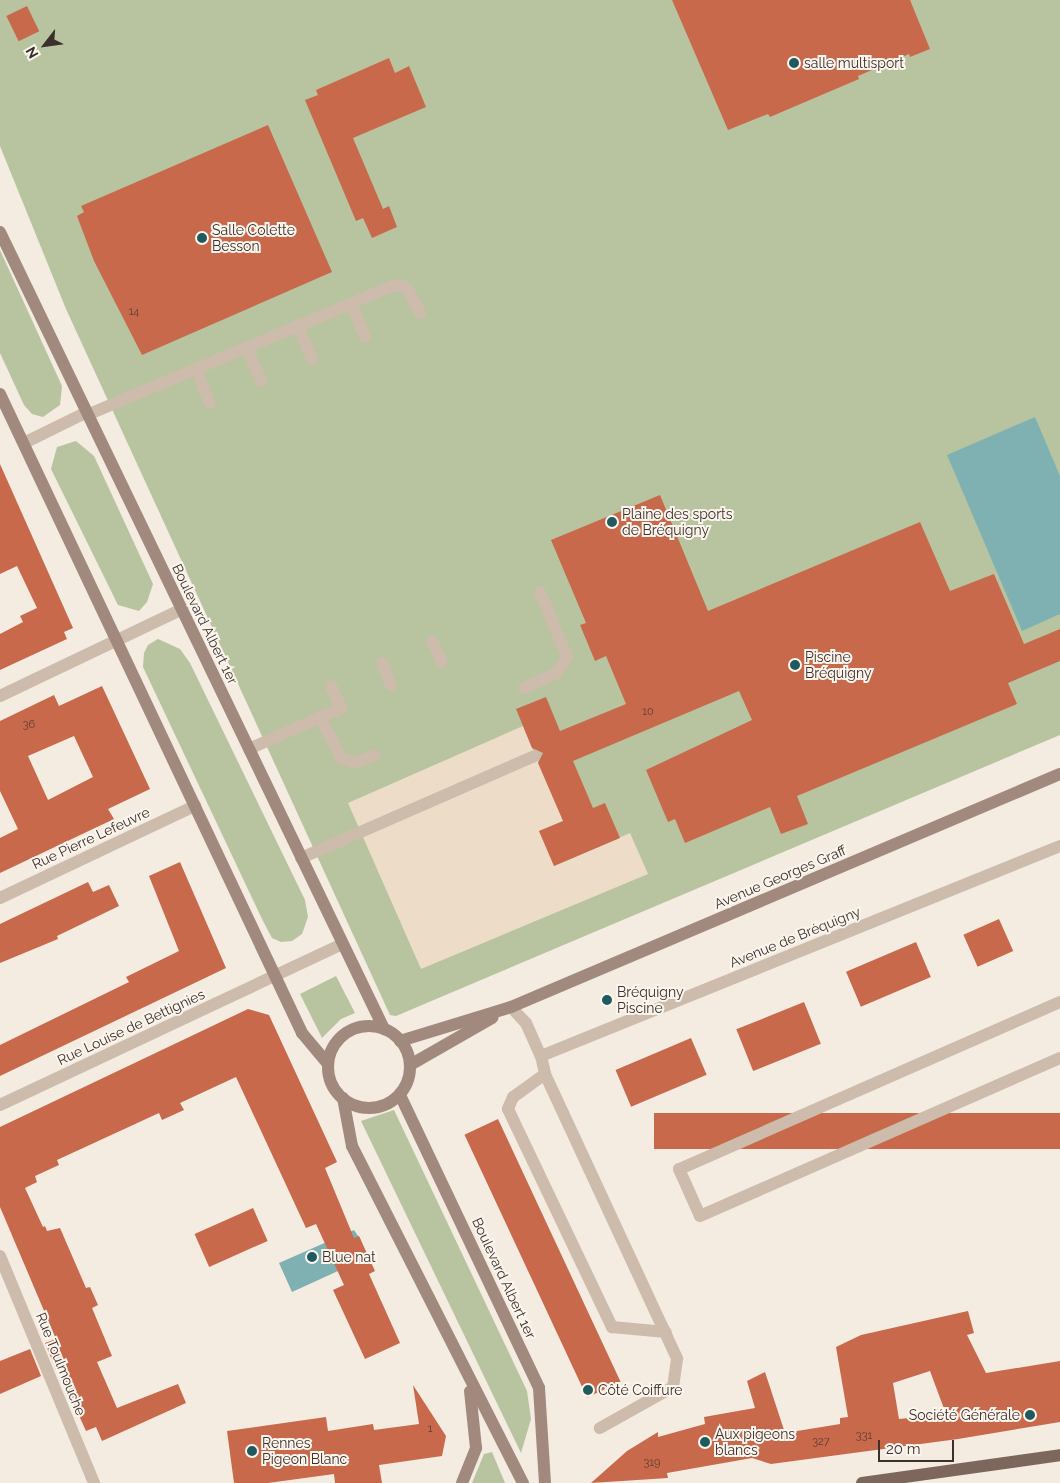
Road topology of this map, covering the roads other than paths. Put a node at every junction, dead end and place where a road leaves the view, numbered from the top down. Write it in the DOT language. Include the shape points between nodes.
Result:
graph roads {
  1 [pos="0,232"];
  2 [pos="351,304"];
  3 [pos="420,313"];
  4 [pos="298,326"];
  5 [pos="365,337"];
  6 [pos="247,348"];
  7 [pos="312,359"];
  8 [pos="196,370"];
  9 [pos="261,381"];
  10 [pos="0,394"];
  11 [pos="210,403"];
  12 [pos="87,413"];
  13 [pos="24,443"];
  14 [pos="540,592"];
  15 [pos="182,609"];
  16 [pos="116,640"];
  17 [pos="432,641"];
  18 [pos="442,662"];
  19 [pos="382,663"];
  20 [pos="391,685"];
  21 [pos="331,686"];
  22 [pos="524,688"];
  23 [pos="0,696"];
  24 [pos="320,717"];
  25 [pos="248,749"];
  26 [pos="375,755"];
  27 [pos="535,756"];
  28 [pos="1060,774"];
  29 [pos="195,806"];
  30 [pos="1060,846"];
  31 [pos="301,858"];
  32 [pos="0,898"];
  33 [pos="342,944"];
  34 [pos="276,976"];
  35 [pos="1060,1002"];
  36 [pos="511,1007"];
  37 [pos="384,1029"];
  38 [pos="400,1041"];
  39 [pos="541,1056"];
  40 [pos="1060,1058"];
  41 [pos="328,1064"];
  42 [pos="410,1065"];
  43 [pos="545,1074"];
  44 [pos="400,1095"];
  45 [pos="342,1098"];
  46 [pos="0,1105"];
  47 [pos="0,1256"];
  48 [pos="666,1332"];
  49 [pos="469,1379"];
  50 [pos="600,1428"];
  51 [pos="1060,1455"];
  52 [pos="94,1483"];
  53 [pos="462,1483"];
  54 [pos="523,1483"];
  55 [pos="544,1483"];
  56 [pos="862,1483"];
  1 -- 12 [label="main road, Boulevard Albert 1er"];
  2 -- 3 [label="street" via="393,286 403,286 412,295"];
  2 -- 4 [label="street"];
  2 -- 5 [label="street"];
  4 -- 6 [label="street"];
  4 -- 7 [label="street"];
  6 -- 8 [label="street"];
  6 -- 9 [label="street"];
  8 -- 11 [label="street"];
  8 -- 12 [label="street"];
  10 -- 13 [label="main road"];
  12 -- 13 [label="street"];
  12 -- 15 [label="main road, Boulevard Albert 1er"];
  13 -- 16 [label="main road"];
  14 -- 22 [label="street" via="567,657 566,664 556,674"];
  15 -- 16 [label="street"];
  15 -- 25 [label="main road, Boulevard Albert 1er"];
  16 -- 23 [label="street"];
  16 -- 29 [label="main road"];
  17 -- 18 [label="street"];
  19 -- 20 [label="street"];
  21 -- 24 [label="street" via="341,708"];
  24 -- 25 [label="street"];
  24 -- 26 [label="street" via="341,758 354,763"];
  25 -- 31 [label="main road, Boulevard Albert 1er"];
  27 -- 31 [label="street"];
  28 -- 36 [label="main road, Avenue Georges Graff"];
  29 -- 32 [label="street, Rue Pierre Lefeuvre"];
  29 -- 34 [label="main road"];
  30 -- 39 [label="street, Avenue de Bréquigny"];
  31 -- 33 [label="main road, Boulevard Albert 1er"];
  33 -- 34 [label="street, Rue Louise de Bettignies"];
  33 -- 37 [label="main road, Boulevard Albert 1er"];
  34 -- 41 [label="main road" via="302,1033"];
  34 -- 46 [label="street, Rue Louise de Bettignies"];
  35 -- 40 [label="street" via="679,1169 700,1216"];
  36 -- 38 [label="main road, Avenue Georges Graff"];
  36 -- 39 [label="street" via="526,1023"];
  36 -- 42 [label="main road, Avenue Georges Graff"];
  37 -- 38 [label="main road"];
  37 -- 41 [label="main road" via="357,1028 340,1038"];
  38 -- 42 [label="main road"];
  39 -- 43 [label="street"];
  41 -- 45 [label="main road" via="330,1078"];
  42 -- 44 [label="main road" via="408,1079"];
  43 -- 48 [label="street"];
  43 -- 48 [label="street" via="512,1097 508,1109 612,1327"];
  44 -- 45 [label="main road" via="377,1108 362,1108"];
  44 -- 55 [label="main road, Boulevard Albert 1er" via="540,1388"];
  45 -- 49 [label="main road" via="352,1146"];
  47 -- 52 [label="street, Rue Toulmouche"];
  48 -- 50 [label="street" via="677,1359 673,1387"];
  49 -- 53 [label="main road" via="477,1439 474,1460"];
  49 -- 54 [label="main road"];
  51 -- 56 [label="main road"];
}
